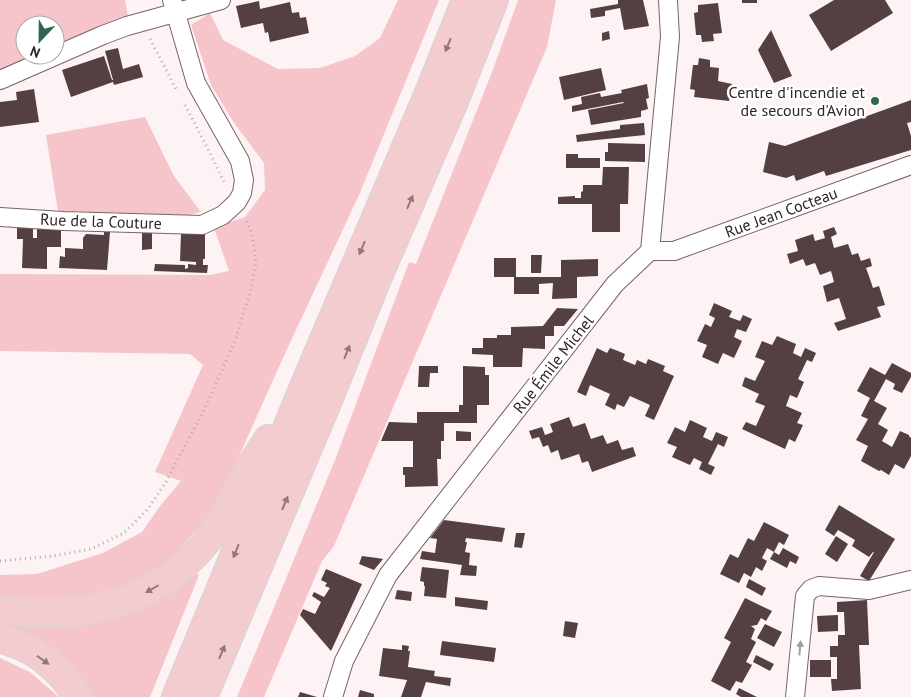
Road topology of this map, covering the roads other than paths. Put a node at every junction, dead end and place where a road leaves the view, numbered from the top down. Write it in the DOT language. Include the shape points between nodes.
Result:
graph roads {
  1 [pos="221,0"];
  2 [pos="466,0"];
  3 [pos="494,0"];
  4 [pos="668,0"];
  5 [pos="174,7"];
  6 [pos="0,80"];
  7 [pos="911,164"];
  8 [pos="0,217"];
  9 [pos="650,251"];
  10 [pos="308,377"];
  11 [pos="911,580"];
  12 [pos="0,611"];
  13 [pos="0,638"];
  14 [pos="78,697"];
  15 [pos="176,697"];
  16 [pos="202,697"];
  17 [pos="333,697"];
  18 [pos="795,697"];
  1 -- 5 [label="street"];
  2 -- 10 [label="highway, one-way"];
  16 -- 3 [label="highway, one-way"];
  4 -- 9 [label="street" via="670,37"];
  5 -- 6 [label="street"];
  5 -- 8 [label="street, Rue de la Couture" via="196,83 240,161 244,180 237,202 223,215 202,225"];
  7 -- 9 [label="street, Rue Jean Cocteau" via="674,251"];
  9 -- 17 [label="street, Rue Émile Michel" via="615,284 388,575 344,661"];
  10 -- 12 [label="highway, one-way" via="245,475 217,528 191,560 167,580 144,593 109,605 82,610"];
  10 -- 15 [label="highway, one-way"];
  18 -- 11 [label="street, one-way" via="805,596 811,589 819,586 869,590"];
  13 -- 14 [label="highway, one-way" via="29,650 54,667"];
}
